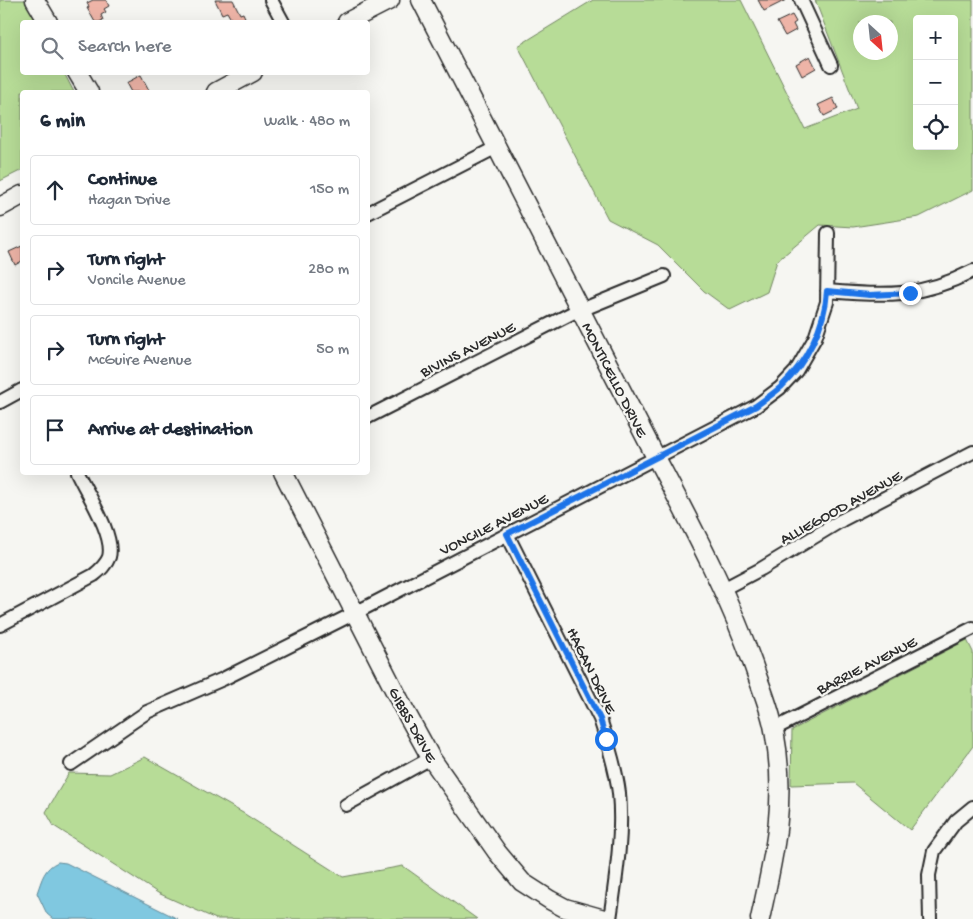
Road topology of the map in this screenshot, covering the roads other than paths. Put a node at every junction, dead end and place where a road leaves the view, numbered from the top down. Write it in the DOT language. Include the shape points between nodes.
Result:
graph roads {
  1 [pos="35,0"];
  2 [pos="271,0"];
  3 [pos="390,0"];
  4 [pos="421,0"];
  5 [pos="801,0"];
  6 [pos="47,20"];
  7 [pos="282,20"];
  8 [pos="351,20"];
  9 [pos="831,65"];
  10 [pos="79,75"];
  11 [pos="247,75"];
  12 [pos="88,90"];
  13 [pos="220,90"];
  14 [pos="497,147"];
  15 [pos="20,197"];
  16 [pos="0,207"];
  17 [pos="370,212"];
  18 [pos="828,233"];
  19 [pos="973,271"];
  20 [pos="664,276"];
  21 [pos="827,291"];
  22 [pos="581,310"];
  23 [pos="20,391"];
  24 [pos="0,402"];
  25 [pos="370,416"];
  26 [pos="973,452"];
  27 [pos="656,457"];
  28 [pos="78,475"];
  29 [pos="285,475"];
  30 [pos="507,534"];
  31 [pos="722,589"];
  32 [pos="355,613"];
  33 [pos="0,625"];
  34 [pos="973,628"];
  35 [pos="774,729"];
  36 [pos="431,758"];
  37 [pos="71,764"];
  38 [pos="346,805"];
  39 [pos="973,807"];
  40 [pos="604,919"];
  41 [pos="610,919"];
  42 [pos="760,919"];
  43 [pos="930,919"];
  1 -- 6 [label="street"];
  2 -- 7 [label="street"];
  3 -- 8 [label="street"];
  4 -- 14 [label="street, MONTICELLO DRIVE"];
  5 -- 9 [label="street"];
  10 -- 12 [label="street"];
  11 -- 13 [label="street"];
  14 -- 17 [label="street"];
  14 -- 22 [label="street, MONTICELLO DRIVE"];
  15 -- 16 [label="street"];
  18 -- 21 [label="street, VONCILE AVENUE"];
  19 -- 21 [label="street" via="946,284 910,293 870,295"];
  20 -- 22 [label="street, BIVINS AVENUE"];
  21 -- 27 [label="street, VONCILE AVENUE" via="827,302 815,338 796,370 780,388 756,406"];
  22 -- 25 [label="street, BIVINS AVENUE"];
  22 -- 27 [label="street, MONTICELLO DRIVE"];
  23 -- 24 [label="street"];
  26 -- 31 [label="street, ALLIEGOOD AVENUE" via="842,520 761,570"];
  27 -- 30 [label="street, VONCILE AVENUE"];
  27 -- 31 [label="street, MONTICELLO DRIVE"];
  28 -- 33 [label="street" via="110,547 105,565 94,575"];
  29 -- 32 [label="street, GIBBS DRIVE"];
  30 -- 32 [label="street, VONCILE AVENUE"];
  30 -- 41 [label="street, HAGAN DRIVE" via="600,719 611,755 619,792 620,825"];
  31 -- 35 [label="street, MONTICELLO DRIVE" via="746,644"];
  32 -- 36 [label="street, GIBBS DRIVE"];
  32 -- 37 [label="street, VONCILE AVENUE" via="147,712"];
  34 -- 35 [label="street, BARRIE AVENUE"];
  35 -- 42 [label="street, MONTICELLO DRIVE" via="780,773 779,823"];
  36 -- 38 [label="street"];
  36 -- 40 [label="street, GIBBS DRIVE" via="522,882 565,908"];
  39 -- 43 [label="street" via="956,821 934,851 930,875"];
}
